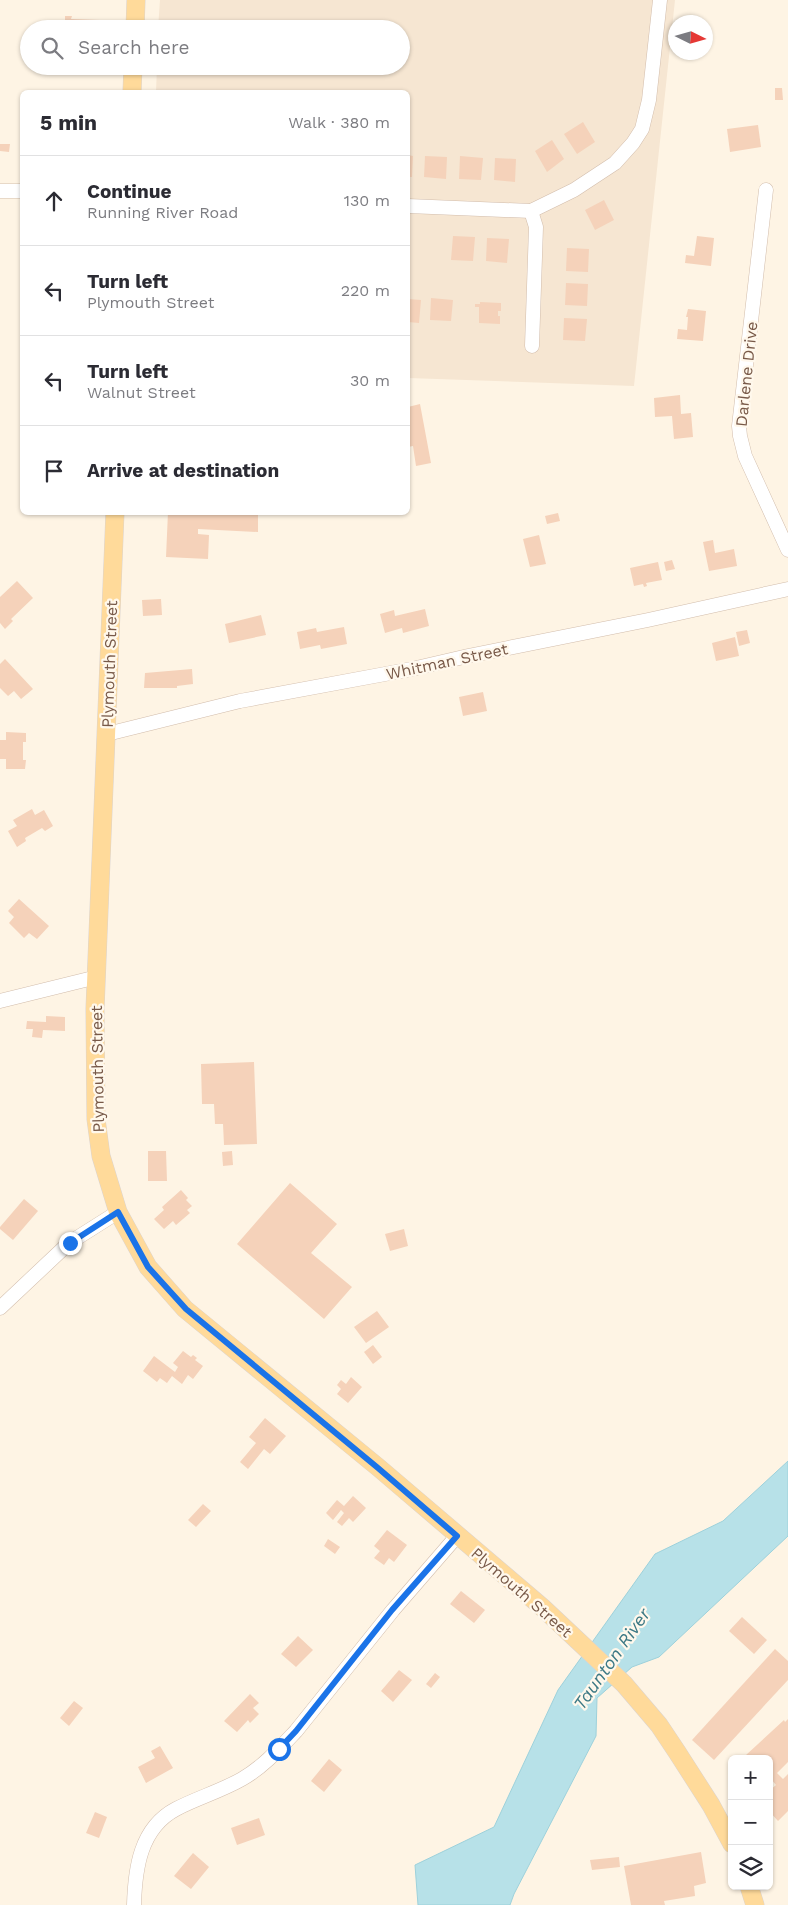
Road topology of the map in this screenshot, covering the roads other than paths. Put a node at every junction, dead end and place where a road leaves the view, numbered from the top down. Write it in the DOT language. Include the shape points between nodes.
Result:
graph roads {
  1 [pos="136,0"];
  2 [pos="660,0"];
  3 [pos="135,20"];
  4 [pos="133,75"];
  5 [pos="132,90"];
  6 [pos="766,190"];
  7 [pos="0,191"];
  8 [pos="20,191"];
  9 [pos="410,206"];
  10 [pos="530,211"];
  11 [pos="532,346"];
  12 [pos="115,515"];
  13 [pos="788,550"];
  14 [pos="788,589"];
  15 [pos="107,734"];
  16 [pos="97,977"];
  17 [pos="0,1001"];
  18 [pos="118,1212"];
  19 [pos="0,1308"];
  20 [pos="457,1536"];
  21 [pos="728,1837"];
  22 [pos="750,1890"];
  23 [pos="134,1905"];
  24 [pos="755,1905"];
  1 -- 3 [label="main road"];
  2 -- 10 [label="street" via="649,100 642,129 615,163 574,190"];
  4 -- 5 [label="main road"];
  6 -- 13 [label="street, Darlene Drive" via="739,426 745,456"];
  7 -- 8 [label="street"];
  9 -- 10 [label="street"];
  10 -- 11 [label="street" via="536,227"];
  12 -- 15 [label="main road, Plymouth Street"];
  14 -- 15 [label="street, Whitman Street" via="412,669 240,701"];
  15 -- 16 [label="main road, Plymouth Street"];
  16 -- 17 [label="street"];
  16 -- 18 [label="main road, Plymouth Street" via="96,1119 101,1156"];
  18 -- 19 [label="street" via="64,1247"];
  18 -- 20 [label="main road, Plymouth Street" via="148,1267 186,1309"];
  20 -- 21 [label="main road, Plymouth Street" via="584,1645 624,1684 677,1752"];
  20 -- 23 [label="street" via="279,1749 243,1779 174,1810 158,1823 147,1838 139,1858"];
  22 -- 24 [label="main road"];
}
